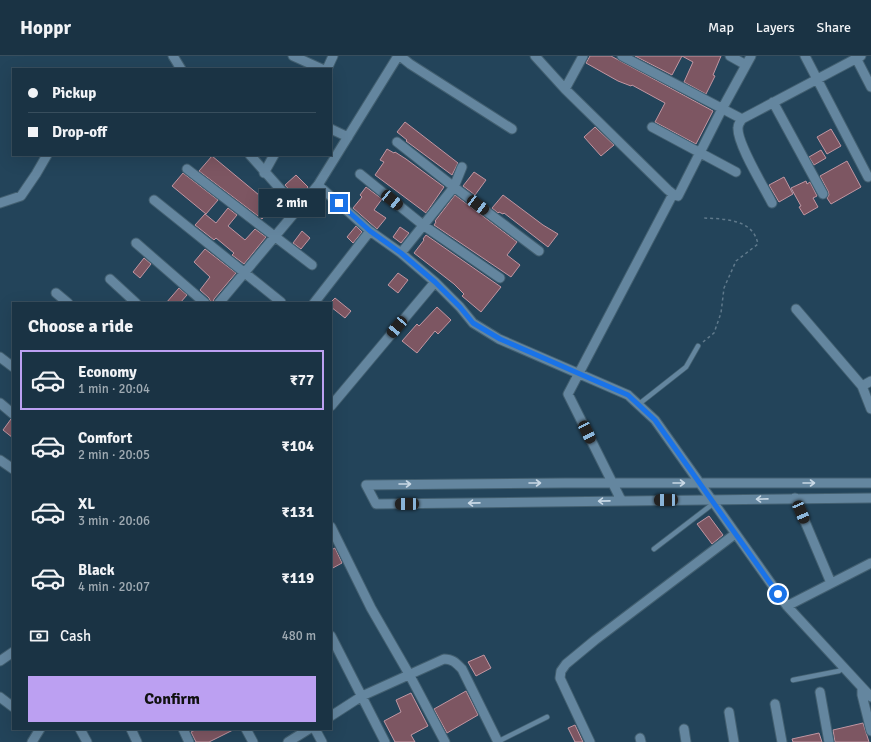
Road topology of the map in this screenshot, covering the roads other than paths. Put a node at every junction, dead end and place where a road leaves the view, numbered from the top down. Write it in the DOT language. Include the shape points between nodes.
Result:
graph roads {
  1 [pos="173,56"];
  2 [pos="293,56"];
  3 [pos="333,56"];
  4 [pos="399,56"];
  5 [pos="535,56"];
  6 [pos="583,56"];
  7 [pos="622,56"];
  8 [pos="730,56"];
  9 [pos="751,56"];
  10 [pos="804,56"];
  11 [pos="857,57"];
  12 [pos="746,64"];
  13 [pos="180,68"];
  14 [pos="320,68"];
  15 [pos="327,68"];
  16 [pos="817,79"];
  17 [pos="871,87"];
  18 [pos="565,89"];
  19 [pos="773,102"];
  20 [pos="722,109"];
  21 [pos="742,119"];
  22 [pos="652,127"];
  23 [pos="332,129"];
  24 [pos="512,130"];
  25 [pos="348,137"];
  26 [pos="397,142"];
  27 [pos="700,152"];
  28 [pos="46,156"];
  29 [pos="251,156"];
  30 [pos="273,156"];
  31 [pos="462,167"];
  32 [pos="187,169"];
  33 [pos="736,172"];
  34 [pos="264,173"];
  35 [pos="360,174"];
  36 [pos="868,177"];
  37 [pos="318,185"];
  38 [pos="454,187"];
  39 [pos="673,194"];
  40 [pos="823,194"];
  41 [pos="154,200"];
  42 [pos="0,203"];
  43 [pos="772,203"];
  44 [pos="298,209"];
  45 [pos="423,225"];
  46 [pos="370,231"];
  47 [pos="275,238"];
  48 [pos="136,243"];
  49 [pos="539,251"];
  50 [pos="401,253"];
  51 [pos="312,265"];
  52 [pos="245,272"];
  53 [pos="500,278"];
  54 [pos="110,279"];
  55 [pos="435,282"];
  56 [pos="56,292"];
  57 [pos="67,302"];
  58 [pos="135,302"];
  59 [pos="204,302"];
  60 [pos="220,302"];
  61 [pos="281,302"];
  62 [pos="315,302"];
  63 [pos="796,309"];
  64 [pos="698,346"];
  65 [pos="0,357"];
  66 [pos="12,366"];
  67 [pos="578,373"];
  68 [pos="871,381"];
  69 [pos="862,386"];
  70 [pos="0,403"];
  71 [pos="639,404"];
  72 [pos="332,405"];
  73 [pos="871,409"];
  74 [pos="12,413"];
  75 [pos="0,460"];
  76 [pos="12,468"];
  77 [pos="612,483"];
  78 [pos="700,483"];
  79 [pos="871,483"];
  80 [pos="795,498"];
  81 [pos="871,498"];
  82 [pos="621,500"];
  83 [pos="712,501"];
  84 [pos="332,529"];
  85 [pos="735,534"];
  86 [pos="654,549"];
  87 [pos="871,563"];
  88 [pos="831,582"];
  89 [pos="787,606"];
  90 [pos="332,638"];
  91 [pos="12,653"];
  92 [pos="0,661"];
  93 [pos="844,667"];
  94 [pos="409,674"];
  95 [pos="793,680"];
  96 [pos="862,688"];
  97 [pos="820,692"];
  98 [pos="362,696"];
  99 [pos="0,697"];
  100 [pos="871,698"];
  101 [pos="775,704"];
  102 [pos="12,706"];
  103 [pos="729,712"];
  104 [pos="332,715"];
  105 [pos="547,717"];
  106 [pos="684,729"];
  107 [pos="39,730"];
  108 [pos="81,730"];
  109 [pos="131,730"];
  110 [pos="183,730"];
  111 [pos="247,730"];
  112 [pos="308,730"];
  113 [pos="316,730"];
  114 [pos="871,731"];
  115 [pos="32,742"];
  116 [pos="87,742"];
  117 [pos="137,742"];
  118 [pos="189,742"];
  119 [pos="253,742"];
  120 [pos="288,742"];
  121 [pos="322,742"];
  122 [pos="386,742"];
  123 [pos="445,742"];
  124 [pos="498,742"];
  125 [pos="590,742"];
  126 [pos="686,742"];
  127 [pos="734,742"];
  128 [pos="782,742"];
  129 [pos="829,742"];
  1 -- 13 [label="street"];
  2 -- 14 [label="street"];
  3 -- 15 [label="street"];
  4 -- 24 [label="street"];
  4 -- 25 [label="street"];
  5 -- 18 [label="street"];
  6 -- 18 [label="street"];
  7 -- 20 [label="street"];
  8 -- 12 [label="street"];
  9 -- 12 [label="street"];
  10 -- 16 [label="street"];
  11 -- 16 [label="street"];
  11 -- 17 [label="street"];
  12 -- 20 [label="street"];
  16 -- 19 [label="street"];
  16 -- 36 [label="street"];
  18 -- 39 [label="street"];
  19 -- 21 [label="street"];
  19 -- 40 [label="street"];
  20 -- 21 [label="street"];
  20 -- 27 [label="street"];
  21 -- 43 [label="street" via="738,124 745,151"];
  22 -- 27 [label="street"];
  23 -- 25 [label="street"];
  25 -- 37 [label="street"];
  26 -- 38 [label="street"];
  27 -- 33 [label="street"];
  27 -- 39 [label="street" via="678,196"];
  28 -- 42 [label="street" via="21,196"];
  29 -- 34 [label="street"];
  30 -- 34 [label="street"];
  31 -- 38 [label="street"];
  32 -- 47 [label="street"];
  34 -- 44 [label="street"];
  35 -- 45 [label="street"];
  37 -- 44 [label="street"];
  37 -- 46 [label="street"];
  38 -- 45 [label="street"];
  38 -- 49 [label="street"];
  39 -- 67 [label="street"];
  41 -- 52 [label="street"];
  44 -- 47 [label="street"];
  45 -- 50 [label="street"];
  45 -- 53 [label="street"];
  46 -- 50 [label="street"];
  46 -- 62 [label="street"];
  47 -- 51 [label="street"];
  47 -- 52 [label="street"];
  48 -- 59 [label="street"];
  50 -- 55 [label="street"];
  52 -- 60 [label="street"];
  52 -- 61 [label="street"];
  54 -- 58 [label="street"];
  55 -- 67 [label="street" via="473,323 500,339"];
  55 -- 72 [label="street"];
  56 -- 57 [label="street"];
  63 -- 69 [label="street"];
  64 -- 71 [label="lane" via="686,367"];
  65 -- 66 [label="street"];
  67 -- 71 [label="street" via="628,395"];
  67 -- 77 [label="street" via="568,394"];
  68 -- 69 [label="street"];
  69 -- 73 [label="street"];
  70 -- 74 [label="street"];
  71 -- 78 [label="street" via="655,420"];
  75 -- 76 [label="street"];
  77 -- 78 [label="street, one-way"];
  77 -- 82 [label="street"];
  82 -- 77 [label="street, one-way" via="376,504 366,485"];
  78 -- 79 [label="street, one-way"];
  78 -- 83 [label="street"];
  80 -- 81 [label="street"];
  80 -- 83 [label="street, one-way"];
  80 -- 88 [label="street"];
  82 -- 83 [label="street"];
  83 -- 85 [label="street"];
  83 -- 86 [label="lane"];
  84 -- 94 [label="street" via="371,608"];
  85 -- 89 [label="street"];
  85 -- 125 [label="street" via="595,640 561,671 560,678"];
  87 -- 88 [label="street"];
  88 -- 89 [label="street"];
  89 -- 93 [label="street"];
  90 -- 98 [label="street"];
  91 -- 92 [label="street"];
  93 -- 95 [label="lane" via="839,671"];
  93 -- 96 [label="street"];
  94 -- 98 [label="street"];
  94 -- 123 [label="street"];
  94 -- 124 [label="street" via="444,659 456,662 462,669"];
  96 -- 100 [label="street"];
  96 -- 114 [label="street" via="862,699"];
  97 -- 129 [label="street"];
  98 -- 104 [label="street"];
  98 -- 122 [label="street"];
  99 -- 102 [label="street"];
  101 -- 128 [label="street"];
  103 -- 127 [label="street"];
  105 -- 124 [label="lane"];
  106 -- 126 [label="street"];
  107 -- 115 [label="street"];
  108 -- 116 [label="street"];
  109 -- 117 [label="street"];
  110 -- 118 [label="street"];
  111 -- 119 [label="street"];
  112 -- 120 [label="street"];
  113 -- 121 [label="street"];
}
